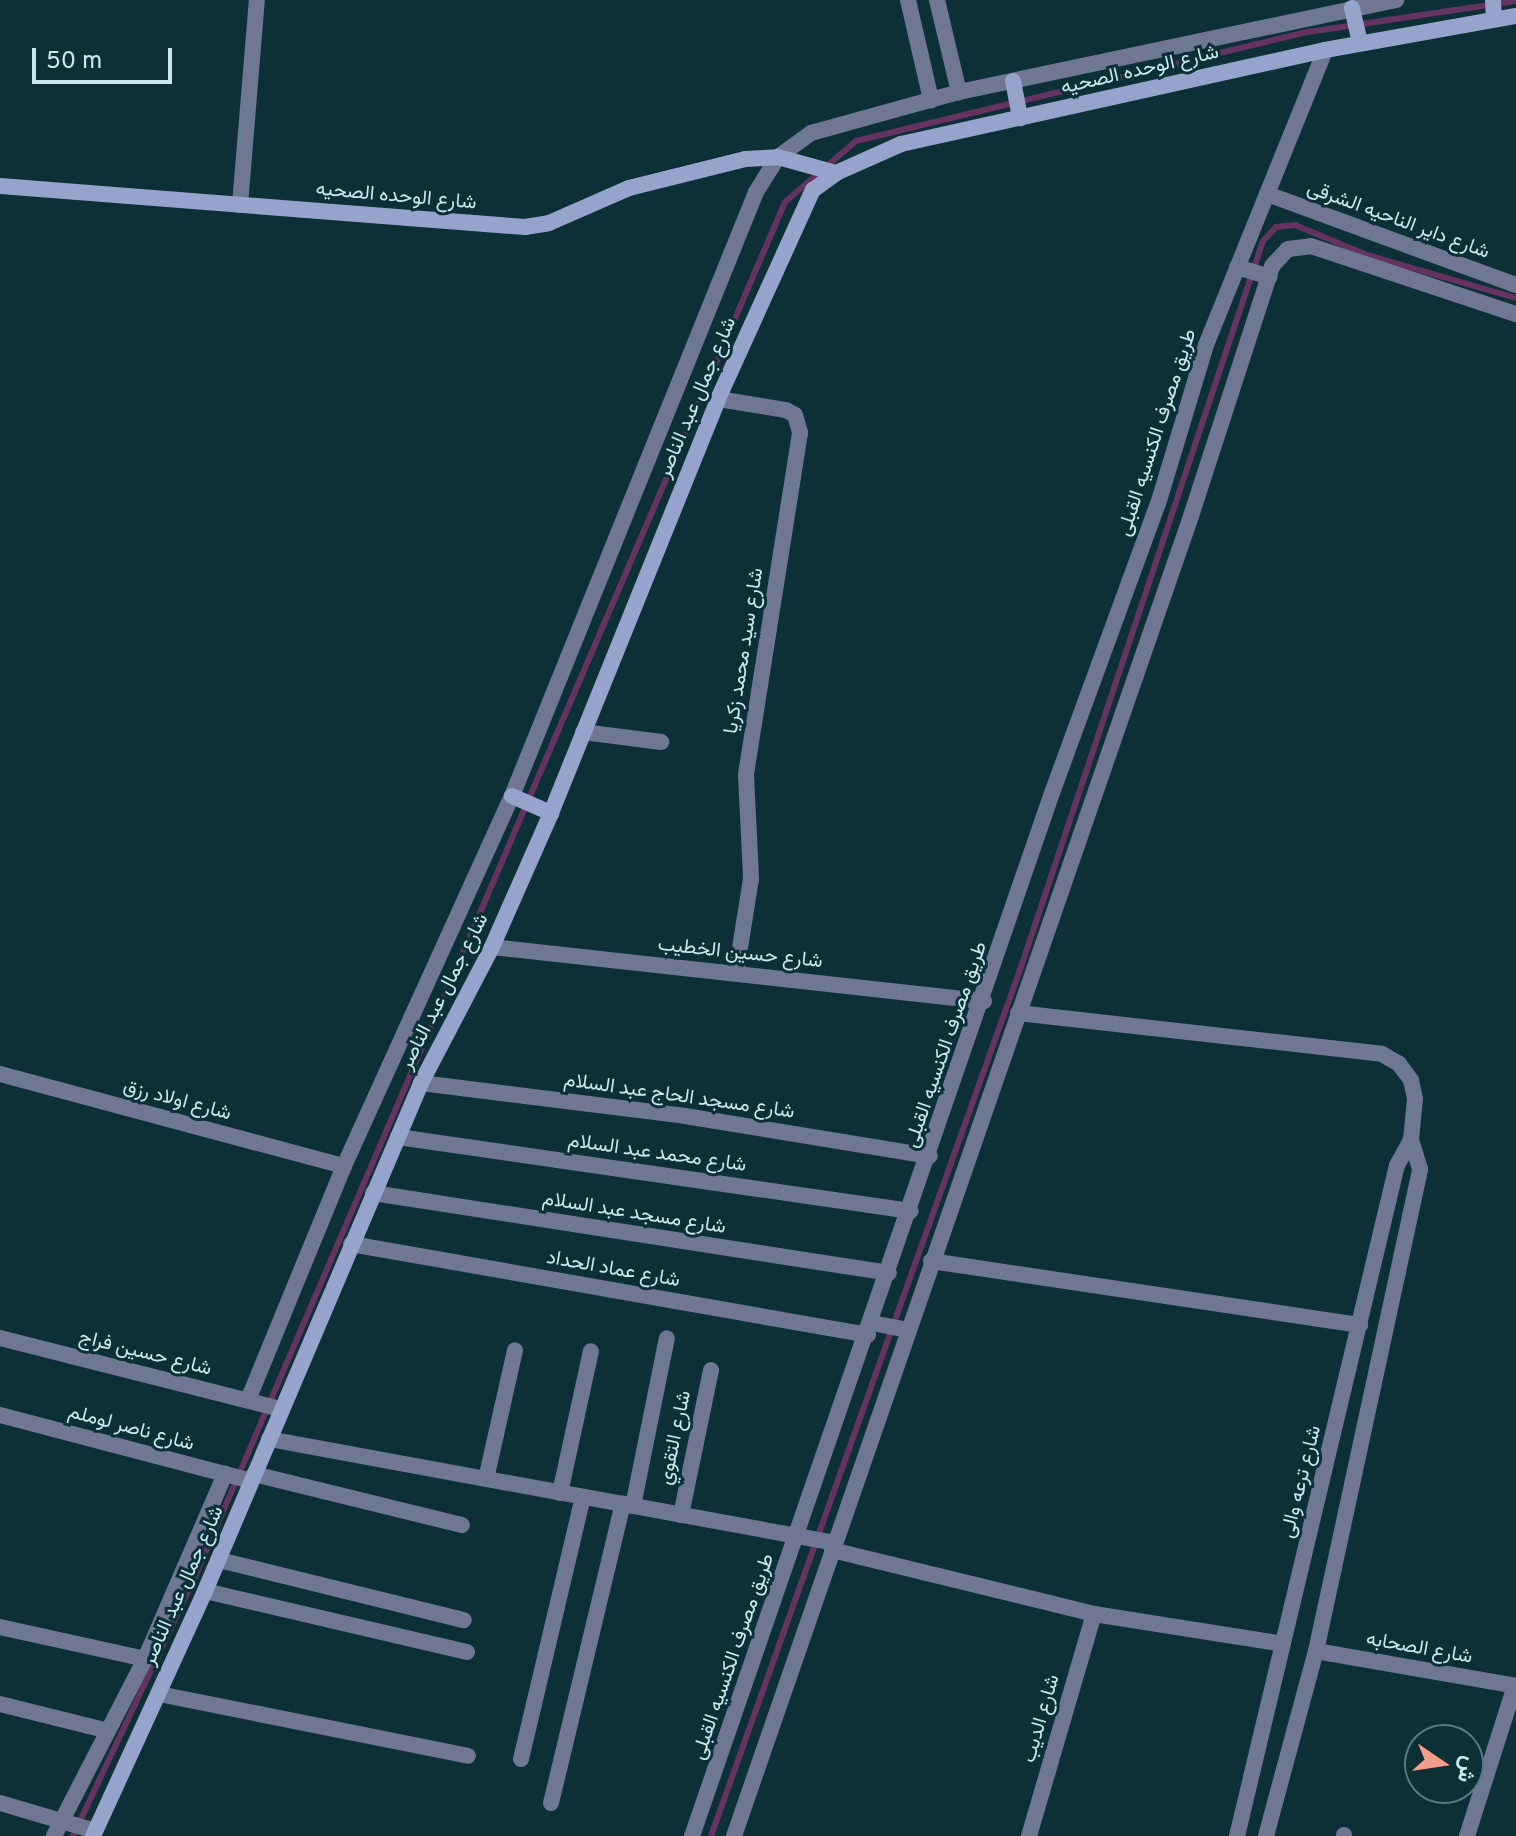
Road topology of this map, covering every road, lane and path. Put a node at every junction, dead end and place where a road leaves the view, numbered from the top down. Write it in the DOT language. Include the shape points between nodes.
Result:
graph roads {
  1 [pos="257,0"];
  2 [pos="908,0"];
  3 [pos="937,0"];
  4 [pos="1396,0"];
  5 [pos="1494,9"];
  6 [pos="1516,16"];
  7 [pos="1356,25"];
  8 [pos="1325,50"];
  9 [pos="959,92"];
  10 [pos="931,100"];
  11 [pos="1017,101"];
  12 [pos="778,157"];
  13 [pos="832,171"];
  14 [pos="0,186"];
  15 [pos="1267,194"];
  16 [pos="240,205"];
  17 [pos="1237,267"];
  18 [pos="1269,277"];
  19 [pos="1516,285"];
  20 [pos="1516,314"];
  21 [pos="718,399"];
  22 [pos="583,732"];
  23 [pos="661,742"];
  24 [pos="515,797"];
  25 [pos="547,812"];
  26 [pos="492,947"];
  27 [pos="736,973"];
  28 [pos="984,1001"];
  29 [pos="1018,1013"];
  30 [pos="0,1074"];
  31 [pos="421,1083"];
  32 [pos="398,1137"];
  33 [pos="1411,1140"];
  34 [pos="930,1156"];
  35 [pos="344,1166"];
  36 [pos="373,1193"];
  37 [pos="911,1211"];
  38 [pos="351,1244"];
  39 [pos="931,1261"];
  40 [pos="889,1273"];
  41 [pos="1360,1325"];
  42 [pos="870,1329"];
  43 [pos="907,1330"];
  44 [pos="0,1338"];
  45 [pos="667,1338"];
  46 [pos="515,1350"];
  47 [pos="591,1351"];
  48 [pos="711,1370"];
  49 [pos="267,1405"];
  50 [pos="0,1415"];
  51 [pos="269,1439"];
  52 [pos="242,1477"];
  53 [pos="486,1479"];
  54 [pos="560,1493"];
  55 [pos="583,1497"];
  56 [pos="628,1505"];
  57 [pos="681,1515"];
  58 [pos="462,1525"];
  59 [pos="797,1537"];
  60 [pos="834,1546"];
  61 [pos="219,1560"];
  62 [pos="205,1591"];
  63 [pos="1094,1614"];
  64 [pos="464,1620"];
  65 [pos="0,1627"];
  66 [pos="1283,1644"];
  67 [pos="1316,1651"];
  68 [pos="467,1652"];
  69 [pos="145,1659"];
  70 [pos="1516,1686"];
  71 [pos="159,1694"];
  72 [pos="0,1704"];
  73 [pos="108,1731"];
  74 [pos="1262,1732"];
  75 [pos="1293,1737"];
  76 [pos="468,1756"];
  77 [pos="521,1759"];
  78 [pos="0,1803"];
  79 [pos="551,1803"];
  80 [pos="83,1828"];
  81 [pos="54,1836"];
  82 [pos="692,1836"];
  83 [pos="734,1836"];
  84 [pos="1029,1836"];
  85 [pos="1237,1836"];
  86 [pos="1266,1836"];
  87 [pos="1467,1836"];
  1 -- 16 [label="street"];
  2 -- 10 [label="street"];
  3 -- 9 [label="street"];
  4 -- 7 [label="street, شارع الوحده الصحيه"];
  5 -- 6 [label="street, شارع الوحده الصحيه"];
  5 -- 7 [label="street, شارع الوحده الصحيه"];
  7 -- 8 [label="street, شارع الوحده الصحيه"];
  7 -- 11 [label="street, شارع الوحده الصحيه"];
  8 -- 11 [label="street, شارع الوحده الصحيه"];
  8 -- 15 [label="street, طريق مصرف الكنسيه القبلى"];
  9 -- 10 [label="street, شارع الوحده الصحيه"];
  9 -- 11 [label="street, شارع الوحده الصحيه"];
  10 -- 12 [label="street, شارع الوحده الصحيه" via="811,133"];
  11 -- 13 [label="street, شارع الوحده الصحيه"];
  12 -- 13 [label="street, شارع الوحده الصحيه"];
  12 -- 16 [label="street, شارع الوحده الصحيه" via="655,180 535,227"];
  12 -- 24 [label="street, شارع جمال عبد الناصر" via="756,192"];
  13 -- 21 [label="street, شارع جمال عبد الناصر" via="800,211"];
  14 -- 16 [label="street, شارع الوحده الصحيه"];
  15 -- 17 [label="street, طريق مصرف الكنسيه القبلى"];
  15 -- 19 [label="street, شارع داير الناحيه الشرقى"];
  17 -- 18 [label="street"];
  17 -- 28 [label="street, طريق مصرف الكنسيه القبلى"];
  18 -- 20 [label="street" via="1288,249 1311,246"];
  18 -- 29 [label="street"];
  21 -- 22 [label="street, شارع جمال عبد الناصر"];
  21 -- 27 [label="street, شارع سيد محمد زكريا" via="786,410 795,415 800,433 746,775 751,879"];
  22 -- 23 [label="street"];
  22 -- 25 [label="street, شارع جمال عبد الناصر"];
  24 -- 25 [label="street"];
  24 -- 35 [label="street, شارع جمال عبد الناصر"];
  25 -- 26 [label="street, شارع جمال عبد الناصر"];
  26 -- 27 [label="street, شارع حسين الخطيب"];
  26 -- 31 [label="street, شارع جمال عبد الناصر"];
  27 -- 28 [label="street, شارع حسين الخطيب"];
  28 -- 34 [label="street, طريق مصرف الكنسيه القبلى"];
  29 -- 33 [label="street, شارع ترعه والى" via="1382,1054 1411,1080"];
  29 -- 39 [label="street"];
  30 -- 35 [label="street, شارع اولاد رزق"];
  31 -- 32 [label="street, شارع جمال عبد الناصر"];
  31 -- 34 [label="street, شارع مسجد الحاج عبد السلام" via="685,1116"];
  32 -- 36 [label="street, شارع جمال عبد الناصر"];
  32 -- 37 [label="street, شارع محمد عبد السلام"];
  33 -- 41 [label="street, شارع ترعه والى" via="1397,1165"];
  33 -- 67 [label="street, شارع ترعه والى" via="1420,1169"];
  34 -- 37 [label="street, طريق مصرف الكنسيه القبلى"];
  35 -- 49 [label="street, شارع جمال عبد الناصر"];
  36 -- 38 [label="street, شارع جمال عبد الناصر"];
  36 -- 40 [label="street, شارع مسجد عبد السلام"];
  37 -- 40 [label="street, طريق مصرف الكنسيه القبلى"];
  38 -- 42 [label="street, شارع عماد الحداد"];
  38 -- 49 [label="street, شارع جمال عبد الناصر"];
  39 -- 41 [label="street"];
  39 -- 43 [label="street"];
  40 -- 42 [label="street, طريق مصرف الكنسيه القبلى"];
  41 -- 66 [label="street, شارع ترعه والى"];
  42 -- 43 [label="street, شارع عماد الحداد"];
  42 -- 59 [label="street, طريق مصرف الكنسيه القبلى"];
  43 -- 60 [label="street"];
  44 -- 49 [label="street, شارع حسين فراج"];
  45 -- 56 [label="street"];
  46 -- 53 [label="street"];
  47 -- 54 [label="street"];
  48 -- 57 [label="street, شارع التقوي"];
  49 -- 51 [label="street, شارع جمال عبد الناصر"];
  50 -- 52 [label="street, شارع ناصر لوملم"];
  51 -- 52 [label="street, شارع جمال عبد الناصر"];
  51 -- 53 [label="street"];
  52 -- 58 [label="street, شارع ناصر لوملم"];
  52 -- 61 [label="street, شارع جمال عبد الناصر"];
  52 -- 69 [label="street, شارع جمال عبد الناصر"];
  53 -- 54 [label="street"];
  54 -- 55 [label="street"];
  55 -- 56 [label="street"];
  55 -- 77 [label="street"];
  56 -- 57 [label="street"];
  56 -- 79 [label="street"];
  57 -- 59 [label="street"];
  59 -- 60 [label="street"];
  59 -- 82 [label="street, طريق مصرف الكنسيه القبلى"];
  60 -- 63 [label="street"];
  60 -- 83 [label="street"];
  61 -- 62 [label="street, شارع جمال عبد الناصر"];
  61 -- 64 [label="street"];
  62 -- 68 [label="street"];
  62 -- 71 [label="street, شارع جمال عبد الناصر"];
  63 -- 66 [label="street"];
  63 -- 84 [label="street, شارع الديب"];
  65 -- 69 [label="street"];
  66 -- 74 [label="street, شارع ترعه والى"];
  67 -- 70 [label="street, شارع الصحابه"];
  67 -- 75 [label="street, شارع ترعه والى"];
  69 -- 73 [label="street, شارع جمال عبد الناصر"];
  70 -- 87 [label="street"];
  71 -- 76 [label="street"];
  71 -- 80 [label="street, شارع جمال عبد الناصر"];
  72 -- 73 [label="street"];
  73 -- 80 [label="street, شارع جمال عبد الناصر"];
  74 -- 75 [label="street"];
  74 -- 85 [label="street, شارع ترعه والى"];
  75 -- 86 [label="street, شارع ترعه والى"];
  78 -- 80 [label="street"];
  80 -- 81 [label="street, شارع جمال عبد الناصر"];
}
